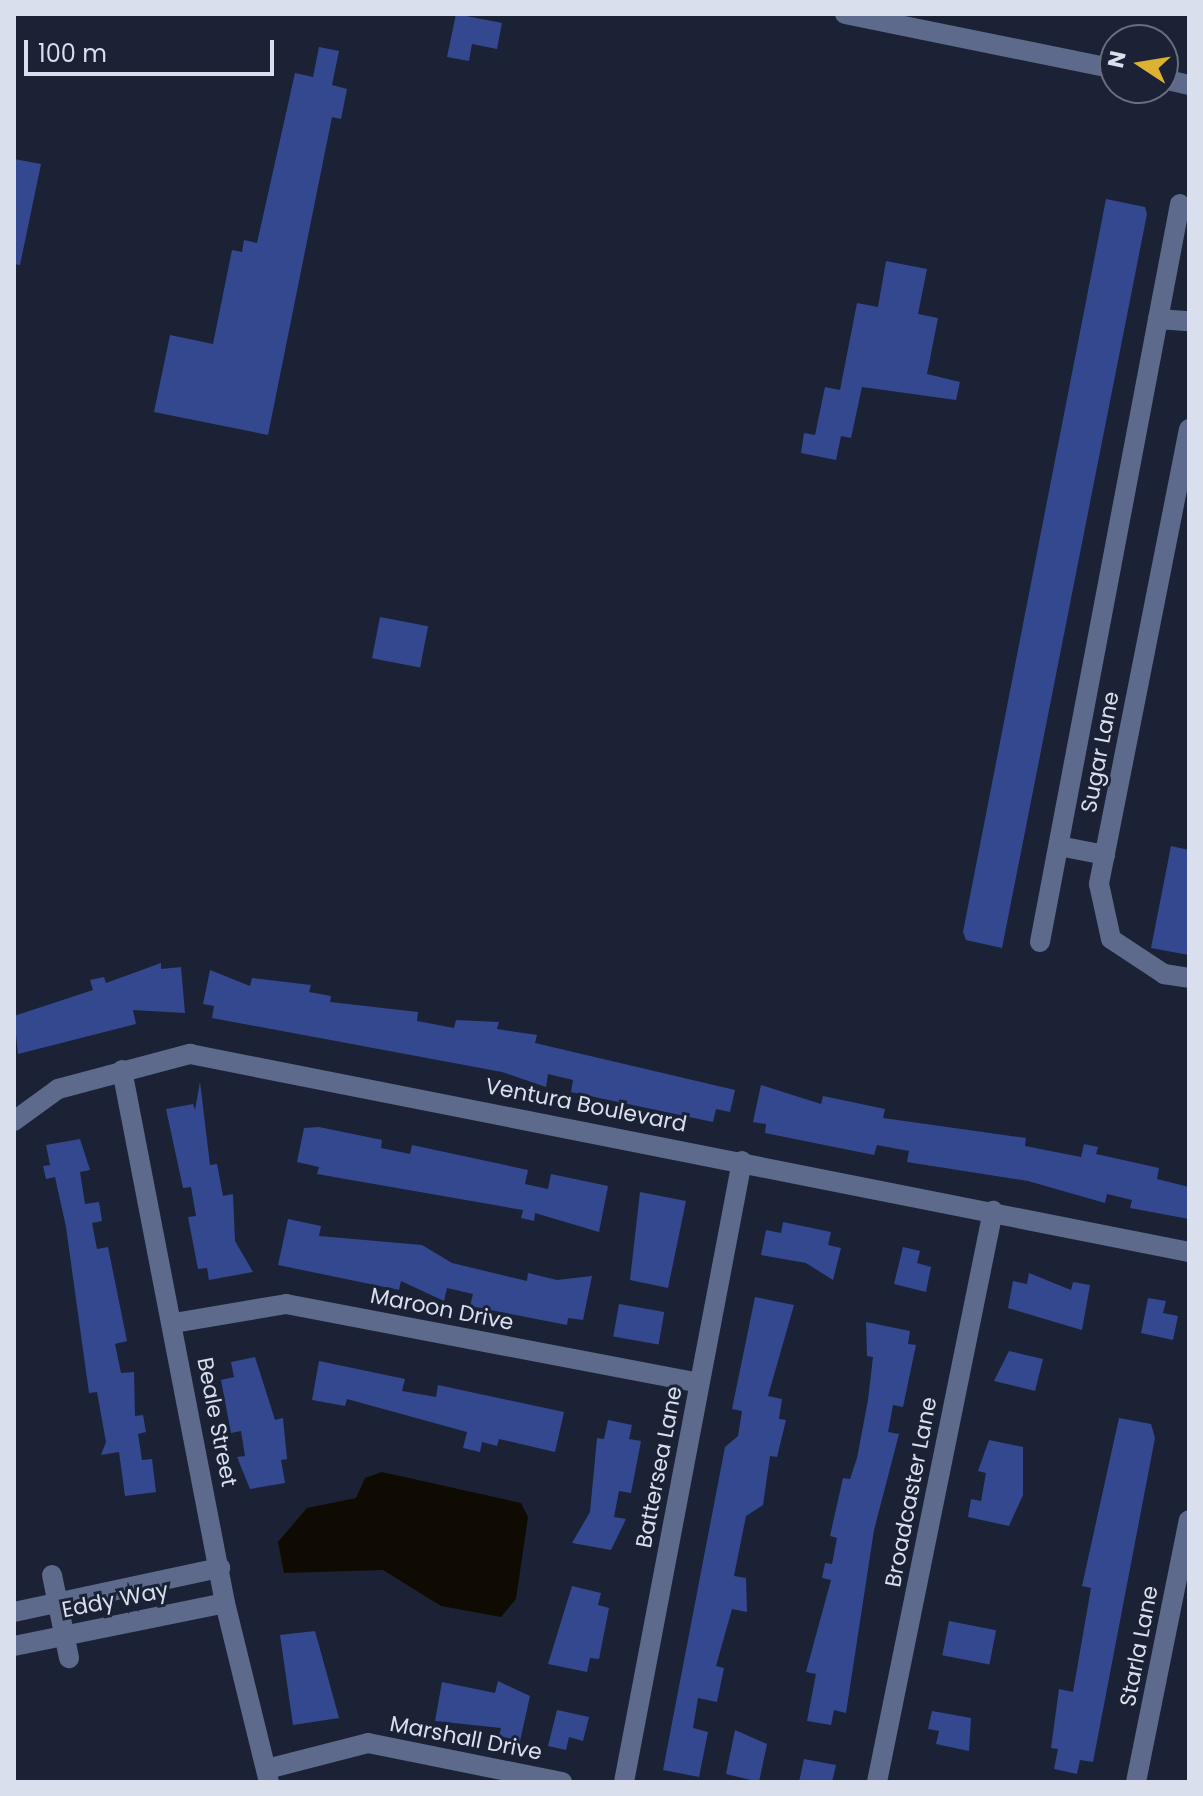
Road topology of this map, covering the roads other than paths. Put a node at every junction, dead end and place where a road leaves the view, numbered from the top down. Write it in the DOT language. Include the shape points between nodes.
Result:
graph roads {
  1 [pos="845,14"];
  2 [pos="1099,66"];
  3 [pos="1180,204"];
  4 [pos="1158,319"];
  5 [pos="1189,321"];
  6 [pos="1189,429"];
  7 [pos="1183,489"];
  8 [pos="1059,846"];
  9 [pos="1105,855"];
  10 [pos="1040,942"];
  11 [pos="1189,978"];
  12 [pos="122,1070"];
  13 [pos="14,1121"];
  14 [pos="742,1161"];
  15 [pos="993,1211"];
  16 [pos="1189,1252"];
  17 [pos="174,1323"];
  18 [pos="699,1383"];
  19 [pos="1189,1520"];
  20 [pos="220,1568"];
  21 [pos="52,1575"];
  22 [pos="59,1602"];
  23 [pos="225,1603"];
  24 [pos="14,1612"];
  25 [pos="64,1635"];
  26 [pos="14,1646"];
  27 [pos="69,1658"];
  28 [pos="268,1776"];
  29 [pos="562,1782"];
  30 [pos="624,1782"];
  31 [pos="877,1782"];
  32 [pos="1136,1782"];
  1 -- 2 [label="street"];
  3 -- 4 [label="street"];
  4 -- 5 [label="street"];
  4 -- 8 [label="street"];
  6 -- 7 [label="street, Sugar Lane"];
  7 -- 9 [label="street, Sugar Lane"];
  8 -- 9 [label="street"];
  8 -- 10 [label="street"];
  9 -- 11 [label="street, Sugar Lane" via="1099,884 1111,939 1164,974"];
  12 -- 13 [label="street, Ventura Boulevard" via="37,1097"];
  12 -- 14 [label="street, Ventura Boulevard" via="173,1055 203,1056"];
  12 -- 17 [label="street, Beale Street"];
  14 -- 15 [label="street, Ventura Boulevard"];
  14 -- 18 [label="street, Battersea Lane"];
  15 -- 16 [label="street, Ventura Boulevard"];
  15 -- 31 [label="street, Broadcaster Lane"];
  17 -- 18 [label="street, Maroon Drive" via="286,1304"];
  17 -- 20 [label="street, Beale Street"];
  18 -- 30 [label="street, Battersea Lane"];
  19 -- 32 [label="street, Starla Lane"];
  20 -- 22 [label="street, Eddy Way"];
  20 -- 23 [label="street, Beale Street"];
  21 -- 22 [label="street"];
  22 -- 24 [label="street, Eddy Way"];
  22 -- 25 [label="street"];
  23 -- 25 [label="street, Eddy Way"];
  23 -- 28 [label="street, Beale Street"];
  25 -- 26 [label="street, Eddy Way"];
  25 -- 27 [label="street"];
  28 -- 29 [label="street, Marshall Drive" via="368,1743"];
}
